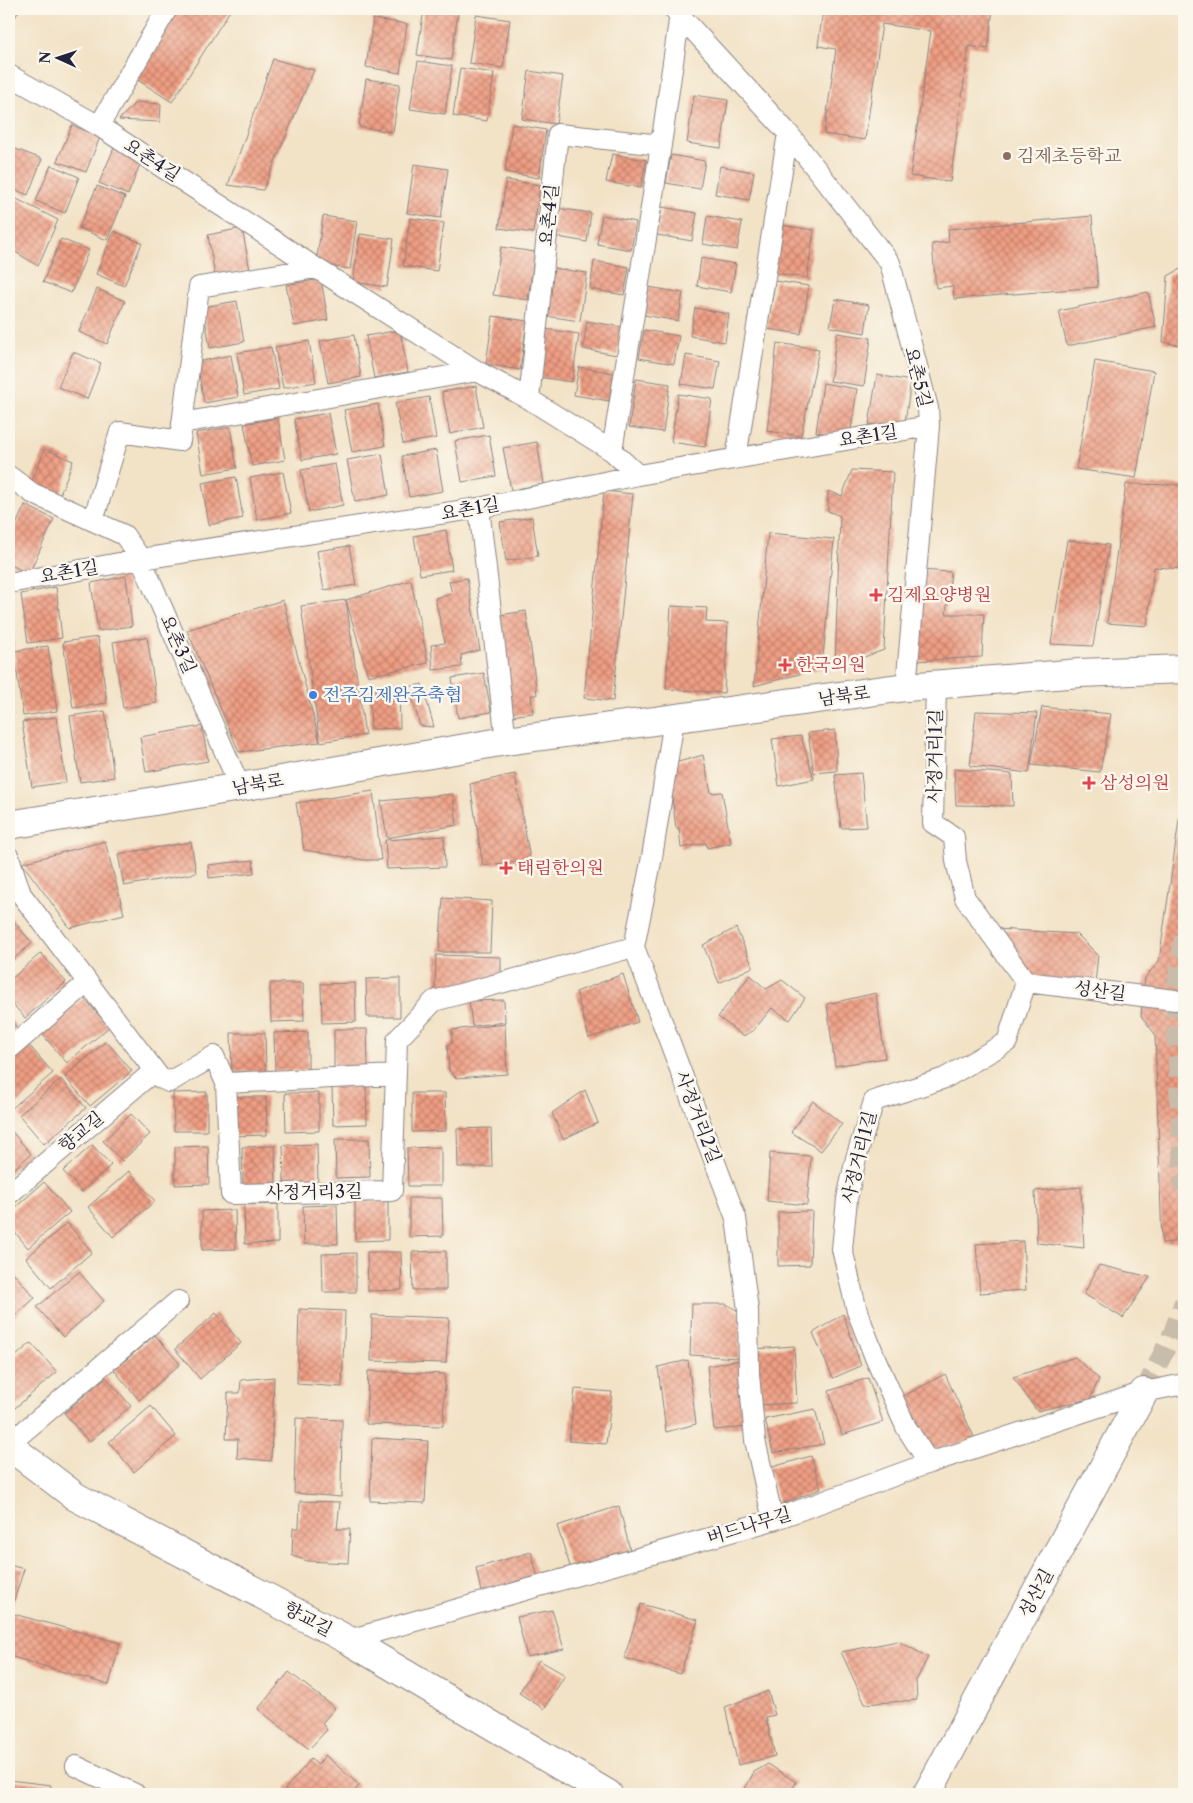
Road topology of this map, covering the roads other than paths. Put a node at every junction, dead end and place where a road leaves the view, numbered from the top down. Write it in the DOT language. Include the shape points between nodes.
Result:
graph roads {
  1 [pos="167,9"];
  2 [pos="677,11"];
  3 [pos="9,75"];
  4 [pos="99,126"];
  5 [pos="788,132"];
  6 [pos="662,145"];
  7 [pos="316,268"];
  8 [pos="477,371"];
  9 [pos="530,399"];
  10 [pos="929,426"];
  11 [pos="181,432"];
  12 [pos="612,451"];
  13 [pos="736,458"];
  14 [pos="638,475"];
  15 [pos="9,476"];
  16 [pos="480,508"];
  17 [pos="93,521"];
  18 [pos="140,559"];
  19 [pos="9,583"];
  20 [pos="1184,669"];
  21 [pos="936,685"];
  22 [pos="906,687"];
  23 [pos="674,720"];
  24 [pos="506,741"];
  25 [pos="240,787"];
  26 [pos="9,824"];
  27 [pos="9,857"];
  28 [pos="15,900"];
  29 [pos="634,947"];
  30 [pos="1026,982"];
  31 [pos="87,983"];
  32 [pos="1175,1000"];
  33 [pos="9,1049"];
  34 [pos="154,1070"];
  35 [pos="396,1075"];
  36 [pos="226,1083"];
  37 [pos="9,1194"];
  38 [pos="178,1300"];
  39 [pos="1184,1384"];
  40 [pos="1144,1392"];
  41 [pos="9,1445"];
  42 [pos="929,1463"];
  43 [pos="773,1520"];
  44 [pos="348,1640"];
  45 [pos="76,1766"];
  46 [pos="135,1794"];
  47 [pos="608,1794"];
  48 [pos="927,1794"];
  1 -- 4 [label="street"];
  2 -- 5 [label="street, 요촌5길"];
  2 -- 6 [label="street, 요촌5길"];
  3 -- 4 [label="street, 요촌4길"];
  4 -- 7 [label="street, 요촌4길"];
  5 -- 10 [label="street, 요촌5길" via="890,263 928,408"];
  5 -- 13 [label="street"];
  6 -- 9 [label="street, 요촌4길" via="558,134"];
  6 -- 12 [label="street, 요촌5길"];
  7 -- 8 [label="street, 요촌4길"];
  7 -- 11 [label="street" via="200,288"];
  8 -- 9 [label="street, 요촌4길"];
  8 -- 11 [label="street"];
  9 -- 12 [label="street, 요촌4길"];
  10 -- 13 [label="street, 요촌1길"];
  10 -- 22 [label="street, 요촌5길"];
  11 -- 17 [label="street" via="120,432"];
  12 -- 14 [label="street, 요촌4길"];
  13 -- 14 [label="street, 요촌1길"];
  14 -- 16 [label="street, 요촌1길"];
  15 -- 17 [label="street, 요촌3길" via="32,494"];
  16 -- 18 [label="street, 요촌1길"];
  16 -- 24 [label="street"];
  17 -- 18 [label="street, 요촌3길" via="124,535"];
  18 -- 19 [label="street, 요촌1길"];
  18 -- 25 [label="street, 요촌3길"];
  20 -- 21 [label="main road, 남북로" via="1080,673"];
  21 -- 22 [label="main road, 남북로"];
  21 -- 30 [label="street, 사정거리1길" via="933,823 954,838 964,898"];
  22 -- 23 [label="main road, 남북로"];
  23 -- 24 [label="main road, 남북로"];
  23 -- 29 [label="street"];
  24 -- 25 [label="main road, 남북로"];
  25 -- 26 [label="main road, 남북로"];
  27 -- 28 [label="street, 사정거리3길"];
  28 -- 31 [label="street, 사정거리3길"];
  29 -- 35 [label="street, 사정거리3길" via="434,1001 397,1040"];
  29 -- 43 [label="street, 사정거리2길" via="736,1218 748,1310 755,1440"];
  30 -- 32 [label="street, 성산길"];
  30 -- 42 [label="street, 사정거리1길" via="1007,1042 945,1078 874,1101 847,1199 842,1248 857,1311 906,1427"];
  31 -- 33 [label="street"];
  31 -- 34 [label="street, 사정거리3길"];
  34 -- 36 [label="street, 사정거리3길" via="160,1078 170,1082 214,1056"];
  34 -- 37 [label="street, 향교길"];
  35 -- 36 [label="street"];
  35 -- 36 [label="street, 사정거리3길" via="392,1191 231,1194"];
  38 -- 41 [label="street, 향교길"];
  39 -- 40 [label="street, 버드나무길"];
  40 -- 42 [label="street, 버드나무길"];
  40 -- 48 [label="main road, 성산길"];
  41 -- 44 [label="main road, 향교길" via="76,1497"];
  42 -- 43 [label="street, 버드나무길"];
  43 -- 44 [label="street, 버드나무길"];
  44 -- 47 [label="main road, 향교길"];
  45 -- 46 [label="street"];
}
